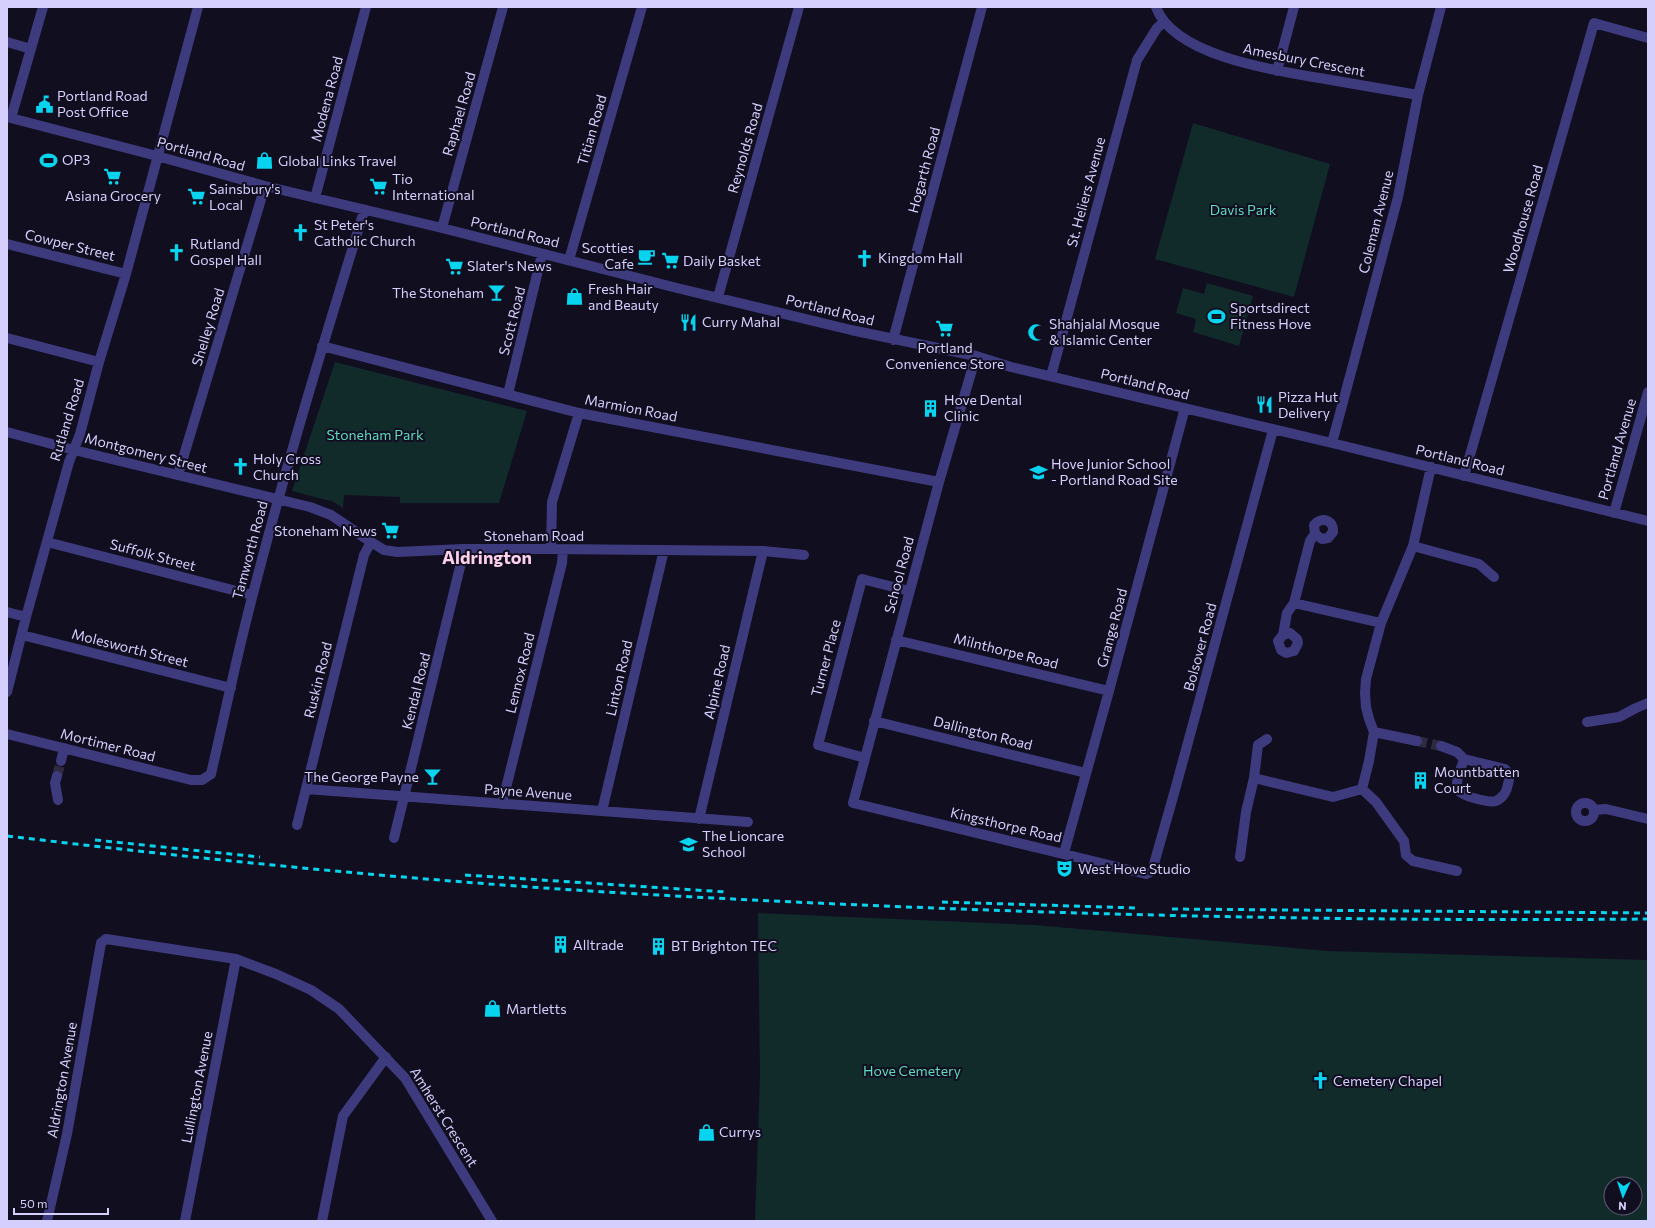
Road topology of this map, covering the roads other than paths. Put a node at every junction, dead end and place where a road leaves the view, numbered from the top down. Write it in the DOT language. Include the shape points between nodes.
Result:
graph roads {
  1 [pos="43,7"];
  2 [pos="198,7"];
  3 [pos="366,7"];
  4 [pos="504,7"];
  5 [pos="642,7"];
  6 [pos="799,7"];
  7 [pos="982,7"];
  8 [pos="1156,7"];
  9 [pos="1294,7"];
  10 [pos="1442,7"];
  11 [pos="1164,22"];
  12 [pos="1648,38"];
  13 [pos="7,42"];
  14 [pos="31,49"];
  15 [pos="1278,71"];
  16 [pos="1418,95"];
  17 [pos="9,118"];
  18 [pos="157,156"];
  19 [pos="265,186"];
  20 [pos="315,198"];
  21 [pos="364,211"];
  22 [pos="442,228"];
  23 [pos="7,244"];
  24 [pos="542,254"];
  25 [pos="569,260"];
  26 [pos="126,274"];
  27 [pos="718,297"];
  28 [pos="7,338"];
  29 [pos="893,340"];
  30 [pos="322,346"];
  31 [pos="976,356"];
  32 [pos="99,362"];
  33 [pos="1051,376"];
  34 [pos="1648,392"];
  35 [pos="508,394"];
  36 [pos="1185,408"];
  37 [pos="578,412"];
  38 [pos="1273,430"];
  39 [pos="7,432"];
  40 [pos="1332,443"];
  41 [pos="74,450"];
  42 [pos="1430,467"];
  43 [pos="178,475"];
  44 [pos="1464,476"];
  45 [pos="939,482"];
  46 [pos="278,500"];
  47 [pos="1614,513"];
  48 [pos="1648,521"];
  49 [pos="1315,534"];
  50 [pos="47,542"];
  51 [pos="371,542"];
  52 [pos="1413,546"];
  53 [pos="551,549"];
  54 [pos="463,550"];
  55 [pos="563,550"];
  56 [pos="664,550"];
  57 [pos="763,551"];
  58 [pos="804,555"];
  59 [pos="1494,577"];
  60 [pos="909,591"];
  61 [pos="252,595"];
  62 [pos="1294,603"];
  63 [pos="7,612"];
  64 [pos="26,617"];
  65 [pos="1381,623"];
  66 [pos="1283,634"];
  67 [pos="22,635"];
  68 [pos="896,640"];
  69 [pos="230,688"];
  70 [pos="1109,691"];
  71 [pos="7,692"];
  72 [pos="1648,703"];
  73 [pos="874,721"];
  74 [pos="1587,722"];
  75 [pos="1374,732"];
  76 [pos="7,734"];
  77 [pos="1267,739"];
  78 [pos="1417,741"];
  79 [pos="1441,746"];
  80 [pos="64,748"];
  81 [pos="865,758"];
  82 [pos="1464,760"];
  83 [pos="61,761"];
  84 [pos="1086,773"];
  85 [pos="57,776"];
  86 [pos="1254,778"];
  87 [pos="202,780"];
  88 [pos="306,789"];
  89 [pos="1362,789"];
  90 [pos="405,796"];
  91 [pos="58,800"];
  92 [pos="853,803"];
  93 [pos="502,804"];
  94 [pos="1594,810"];
  95 [pos="602,812"];
  96 [pos="699,819"];
  97 [pos="1648,819"];
  98 [pos="748,822"];
  99 [pos="297,825"];
  100 [pos="394,838"];
  101 [pos="1064,853"];
  102 [pos="1240,857"];
  103 [pos="1152,871"];
  104 [pos="1457,871"];
  105 [pos="101,943"];
  106 [pos="236,959"];
  107 [pos="386,1057"];
  108 [pos="47,1221"];
  109 [pos="185,1221"];
  110 [pos="322,1221"];
  111 [pos="492,1221"];
  1 -- 14 [label="street"];
  2 -- 18 [label="street, Rutland Road"];
  3 -- 20 [label="street, Modena Road"];
  4 -- 22 [label="street, Raphael Road"];
  5 -- 25 [label="street, Titian Road"];
  6 -- 27 [label="street, Reynolds Road"];
  7 -- 29 [label="street, Hogarth Road"];
  8 -- 11 [label="street, Amesbury Crescent"];
  9 -- 15 [label="street"];
  10 -- 16 [label="street, Coleman Avenue"];
  11 -- 15 [label="street, Amesbury Crescent" via="1183,37 1210,51"];
  11 -- 33 [label="street, St. Heliers Avenue" via="1157,28 1137,60"];
  12 -- 44 [label="street, Woodhouse Road" via="1594,23"];
  13 -- 14 [label="street"];
  14 -- 17 [label="street"];
  15 -- 16 [label="street, Amesbury Crescent"];
  16 -- 40 [label="street, Coleman Avenue" via="1398,197"];
  17 -- 18 [label="street, Portland Road"];
  18 -- 19 [label="street, Portland Road"];
  18 -- 26 [label="street, Rutland Road"];
  19 -- 20 [label="street, Portland Road"];
  19 -- 43 [label="street, Shelley Road"];
  20 -- 21 [label="street, Portland Road"];
  21 -- 22 [label="street, Portland Road"];
  21 -- 30 [label="street, Tamworth Road"];
  22 -- 24 [label="street, Portland Road"];
  23 -- 26 [label="street, Cowper Street"];
  24 -- 25 [label="street, Portland Road"];
  24 -- 35 [label="street, Scott Road"];
  25 -- 27 [label="street, Portland Road"];
  26 -- 32 [label="street, Rutland Road"];
  27 -- 29 [label="street, Portland Road"];
  28 -- 32 [label="street"];
  29 -- 31 [label="street, Portland Road"];
  30 -- 35 [label="street, Marmion Road"];
  30 -- 46 [label="street, Tamworth Road"];
  31 -- 33 [label="street, Portland Road"];
  31 -- 45 [label="street, School Road"];
  32 -- 41 [label="street, Rutland Road"];
  33 -- 36 [label="street, Portland Road"];
  34 -- 47 [label="street, Portland Avenue"];
  35 -- 37 [label="street, Marmion Road"];
  36 -- 38 [label="street, Portland Road"];
  36 -- 70 [label="street, Grange Road"];
  37 -- 45 [label="street, Marmion Road"];
  37 -- 53 [label="street" via="552,502"];
  38 -- 40 [label="street, Portland Road"];
  38 -- 103 [label="street, Bolsover Road"];
  39 -- 41 [label="street, Montgomery Street"];
  40 -- 42 [label="street, Portland Road"];
  41 -- 43 [label="street, Montgomery Street"];
  41 -- 50 [label="street, Rutland Road"];
  42 -- 44 [label="street, Portland Road"];
  42 -- 52 [label="street"];
  43 -- 46 [label="street, Montgomery Street"];
  44 -- 47 [label="street, Portland Road"];
  45 -- 60 [label="street, School Road"];
  46 -- 51 [label="street, Stoneham Road" via="331,515"];
  46 -- 61 [label="street, Tamworth Road"];
  47 -- 48 [label="street, Portland Road"];
  49 -- 62 [label="street" via="1310,541"];
  50 -- 61 [label="street, Suffolk Street"];
  50 -- 64 [label="street, Rutland Road"];
  51 -- 54 [label="street, Stoneham Road" via="384,550 397,552"];
  51 -- 88 [label="street, Ruskin Road" via="364,555"];
  52 -- 59 [label="street" via="1479,564"];
  52 -- 65 [label="street"];
  53 -- 54 [label="street, Stoneham Road"];
  53 -- 55 [label="street, Stoneham Road"];
  54 -- 90 [label="street, Kendal Road" via="462,563"];
  55 -- 56 [label="street, Stoneham Road"];
  55 -- 93 [label="street, Lennox Road" via="562,563"];
  56 -- 57 [label="street, Stoneham Road"];
  56 -- 95 [label="street, Linton Road"];
  57 -- 58 [label="street, Stoneham Road"];
  57 -- 96 [label="street, Alpine Road"];
  60 -- 68 [label="street, School Road"];
  60 -- 81 [label="street, Turner Place" via="862,579 818,745"];
  61 -- 69 [label="street, Tamworth Road"];
  62 -- 65 [label="street"];
  62 -- 66 [label="street" via="1287,614"];
  63 -- 64 [label="street"];
  64 -- 67 [label="street, Rutland Road"];
  65 -- 75 [label="street" via="1366,679 1365,693"];
  67 -- 69 [label="street, Molesworth Street"];
  67 -- 71 [label="street, Rutland Road"];
  68 -- 70 [label="street, Milnthorpe Road"];
  68 -- 73 [label="street, School Road"];
  69 -- 87 [label="street, Tamworth Road" via="211,774"];
  70 -- 84 [label="street, Grange Road"];
  72 -- 74 [label="street" via="1619,717"];
  73 -- 81 [label="street, School Road"];
  73 -- 84 [label="street, Dallington Road"];
  75 -- 78 [label="street"];
  75 -- 89 [label="street"];
  76 -- 80 [label="street, Mortimer Road"];
  77 -- 86 [label="street" via="1258,745"];
  79 -- 82 [label="street" via="1457,752"];
  80 -- 83 [label="street"];
  80 -- 87 [label="street, Mortimer Road" via="191,780"];
  81 -- 92 [label="street, School Road"];
  82 -- 82 [label="street" via="1506,769 1510,778 1501,798 1490,802 1462,795 1458,791"];
  84 -- 101 [label="street, Grange Road"];
  85 -- 91 [label="street" via="55,783"];
  86 -- 89 [label="street" via="1333,797"];
  86 -- 102 [label="street"];
  88 -- 90 [label="street, Payne Avenue"];
  88 -- 99 [label="street, Ruskin Road"];
  89 -- 104 [label="street" via="1376,802 1404,841 1406,855 1413,861"];
  90 -- 93 [label="street, Payne Avenue"];
  90 -- 100 [label="street, Kendal Road"];
  92 -- 101 [label="street, Kingsthorpe Road"];
  93 -- 95 [label="street, Payne Avenue"];
  94 -- 97 [label="street" via="1606,809"];
  95 -- 96 [label="street, Payne Avenue"];
  96 -- 98 [label="street, Payne Avenue"];
  101 -- 103 [label="street, Kingsthorpe Road" via="1146,874"];
  105 -- 106 [label="street, Amherst Crescent" via="106,939"];
  105 -- 108 [label="street, Aldrington Avenue" via="67,1134"];
  106 -- 107 [label="street, Amherst Crescent" via="311,990 339,1009"];
  106 -- 109 [label="street, Lullington Avenue"];
  107 -- 110 [label="street" via="343,1116"];
  107 -- 111 [label="street, Amherst Crescent" via="404,1078"];
}
